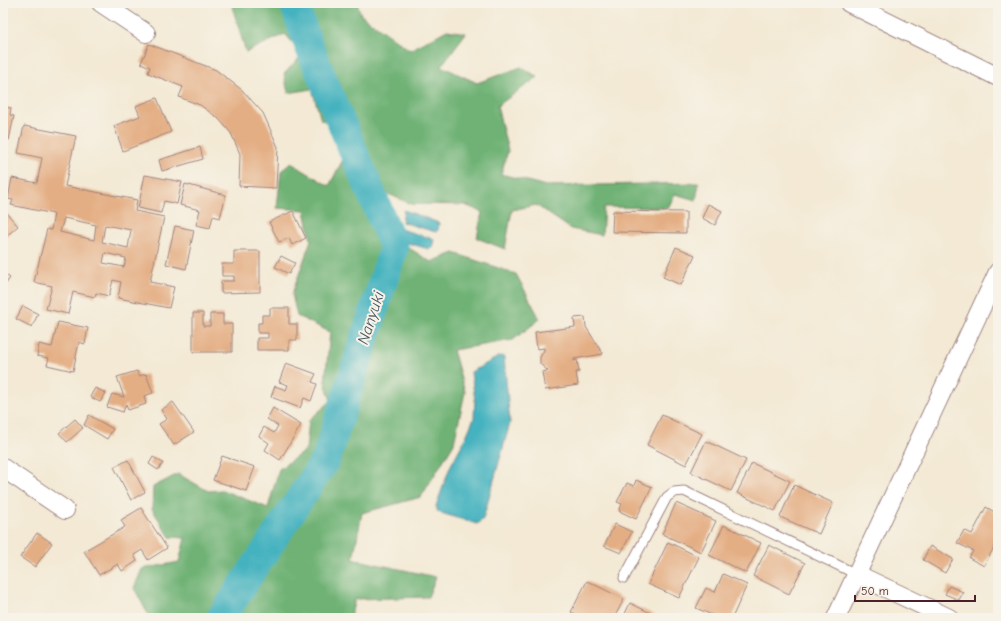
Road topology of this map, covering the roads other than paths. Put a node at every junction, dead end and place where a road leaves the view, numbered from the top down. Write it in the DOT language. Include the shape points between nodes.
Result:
graph roads {
  1 [pos="101,3"];
  2 [pos="849,3"];
  3 [pos="146,34"];
  4 [pos="998,77"];
  5 [pos="998,272"];
  6 [pos="993,295"];
  7 [pos="3,468"];
  8 [pos="65,510"];
  9 [pos="856,574"];
  10 [pos="624,578"];
  11 [pos="836,618"];
  12 [pos="949,618"];
  1 -- 3 [label="street"];
  2 -- 4 [label="street"];
  5 -- 6 [label="street"];
  6 -- 9 [label="street"];
  7 -- 8 [label="street"];
  9 -- 10 [label="lane" via="684,491 674,492 667,497"];
  9 -- 11 [label="street"];
  9 -- 12 [label="street"];
}
